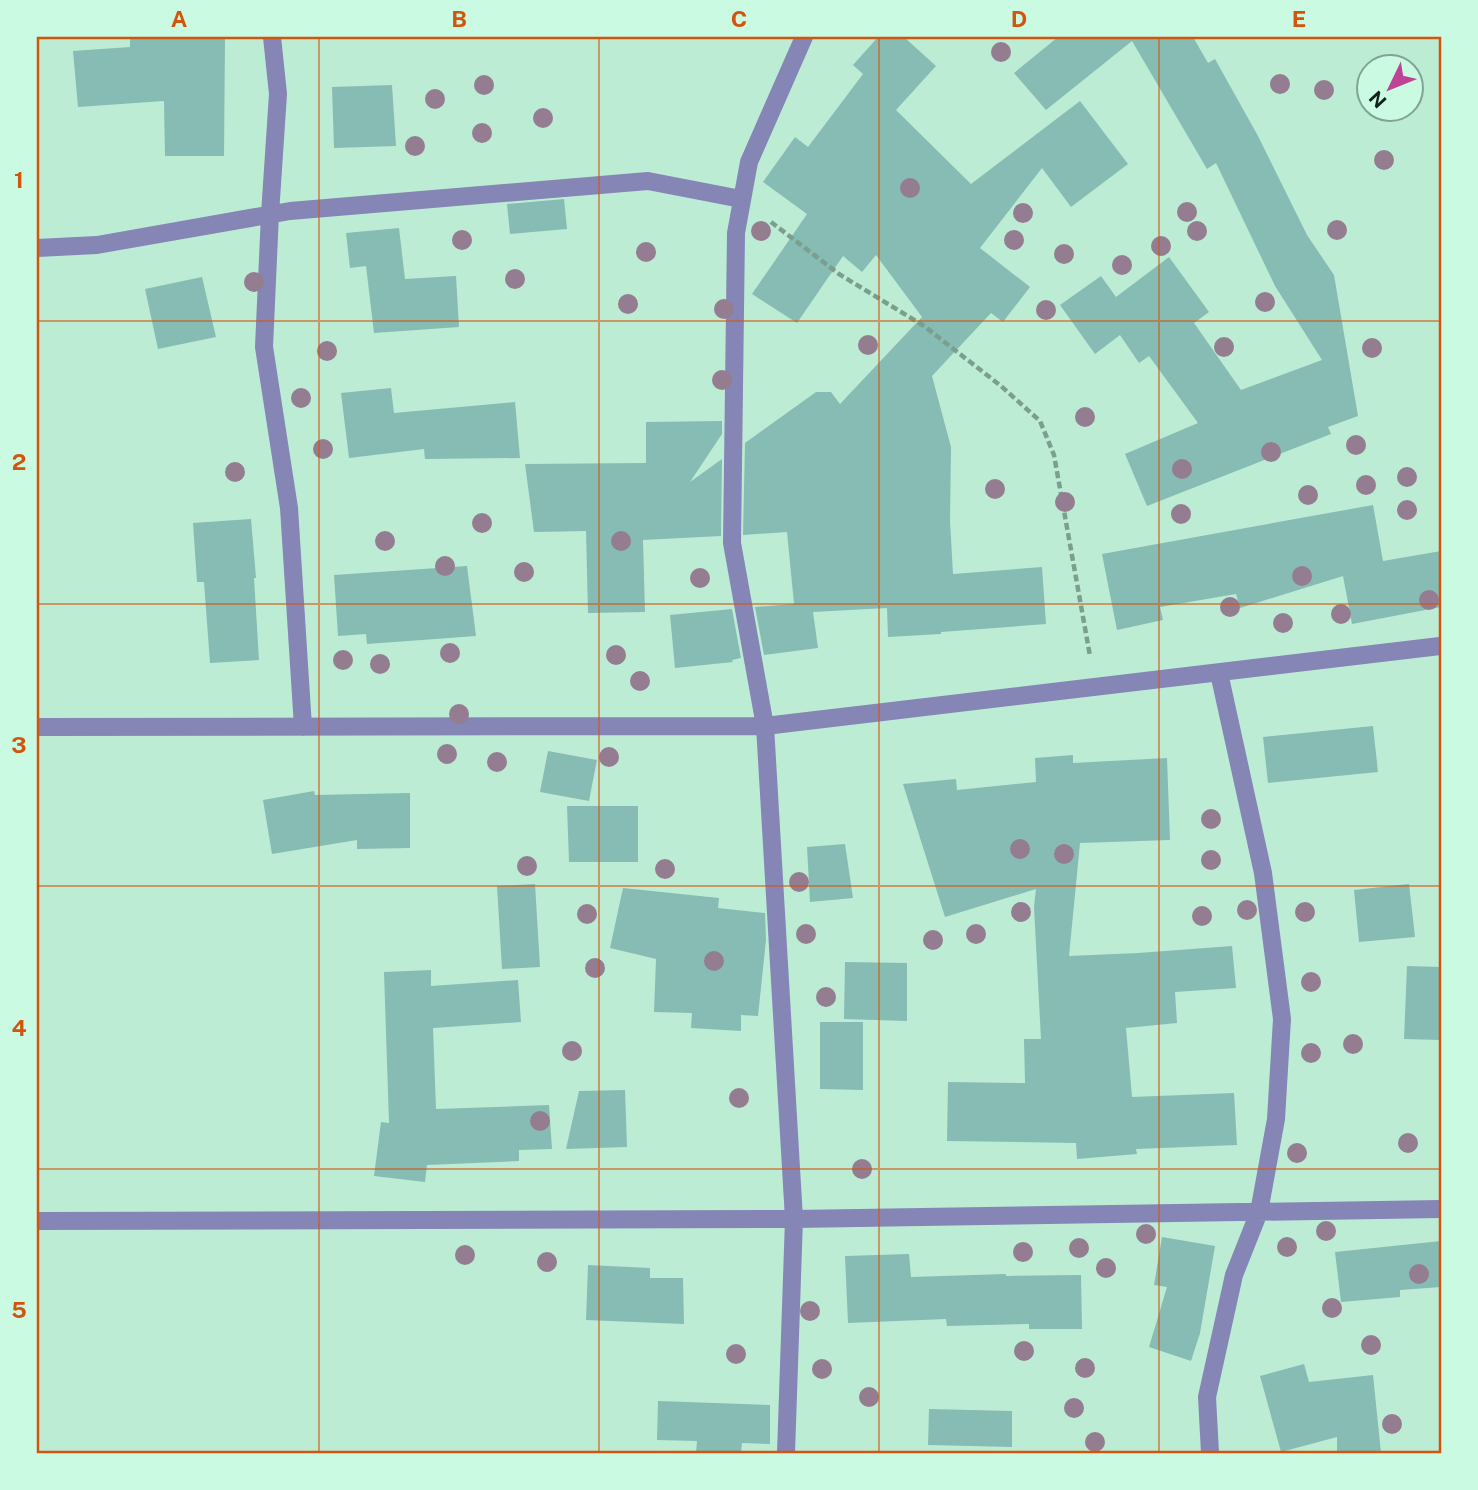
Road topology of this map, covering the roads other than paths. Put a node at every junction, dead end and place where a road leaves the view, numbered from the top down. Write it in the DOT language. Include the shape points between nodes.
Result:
graph roads {
  1 [pos="272,37"];
  2 [pos="804,37"];
  3 [pos="741,199"];
  4 [pos="270,214"];
  5 [pos="37,248"];
  6 [pos="1440,646"];
  7 [pos="1219,673"];
  8 [pos="765,726"];
  9 [pos="37,727"];
  10 [pos="303,727"];
  11 [pos="1441,1209"];
  12 [pos="1259,1212"];
  13 [pos="793,1219"];
  14 [pos="37,1221"];
  15 [pos="786,1453"];
  16 [pos="1210,1453"];
  1 -- 4 [label="street" via="278,94"];
  2 -- 3 [label="street" via="749,162"];
  3 -- 4 [label="street" via="648,181"];
  3 -- 8 [label="street" via="736,233 732,543"];
  4 -- 5 [label="street" via="97,245"];
  4 -- 10 [label="street" via="264,347 289,508"];
  6 -- 7 [label="street"];
  7 -- 8 [label="street"];
  7 -- 12 [label="street" via="1263,873 1282,1018 1276,1119"];
  8 -- 10 [label="street"];
  8 -- 13 [label="street"];
  9 -- 10 [label="street"];
  11 -- 12 [label="street"];
  12 -- 13 [label="street"];
  12 -- 16 [label="street" via="1234,1275 1207,1397"];
  13 -- 14 [label="street"];
  13 -- 15 [label="street"];
}
